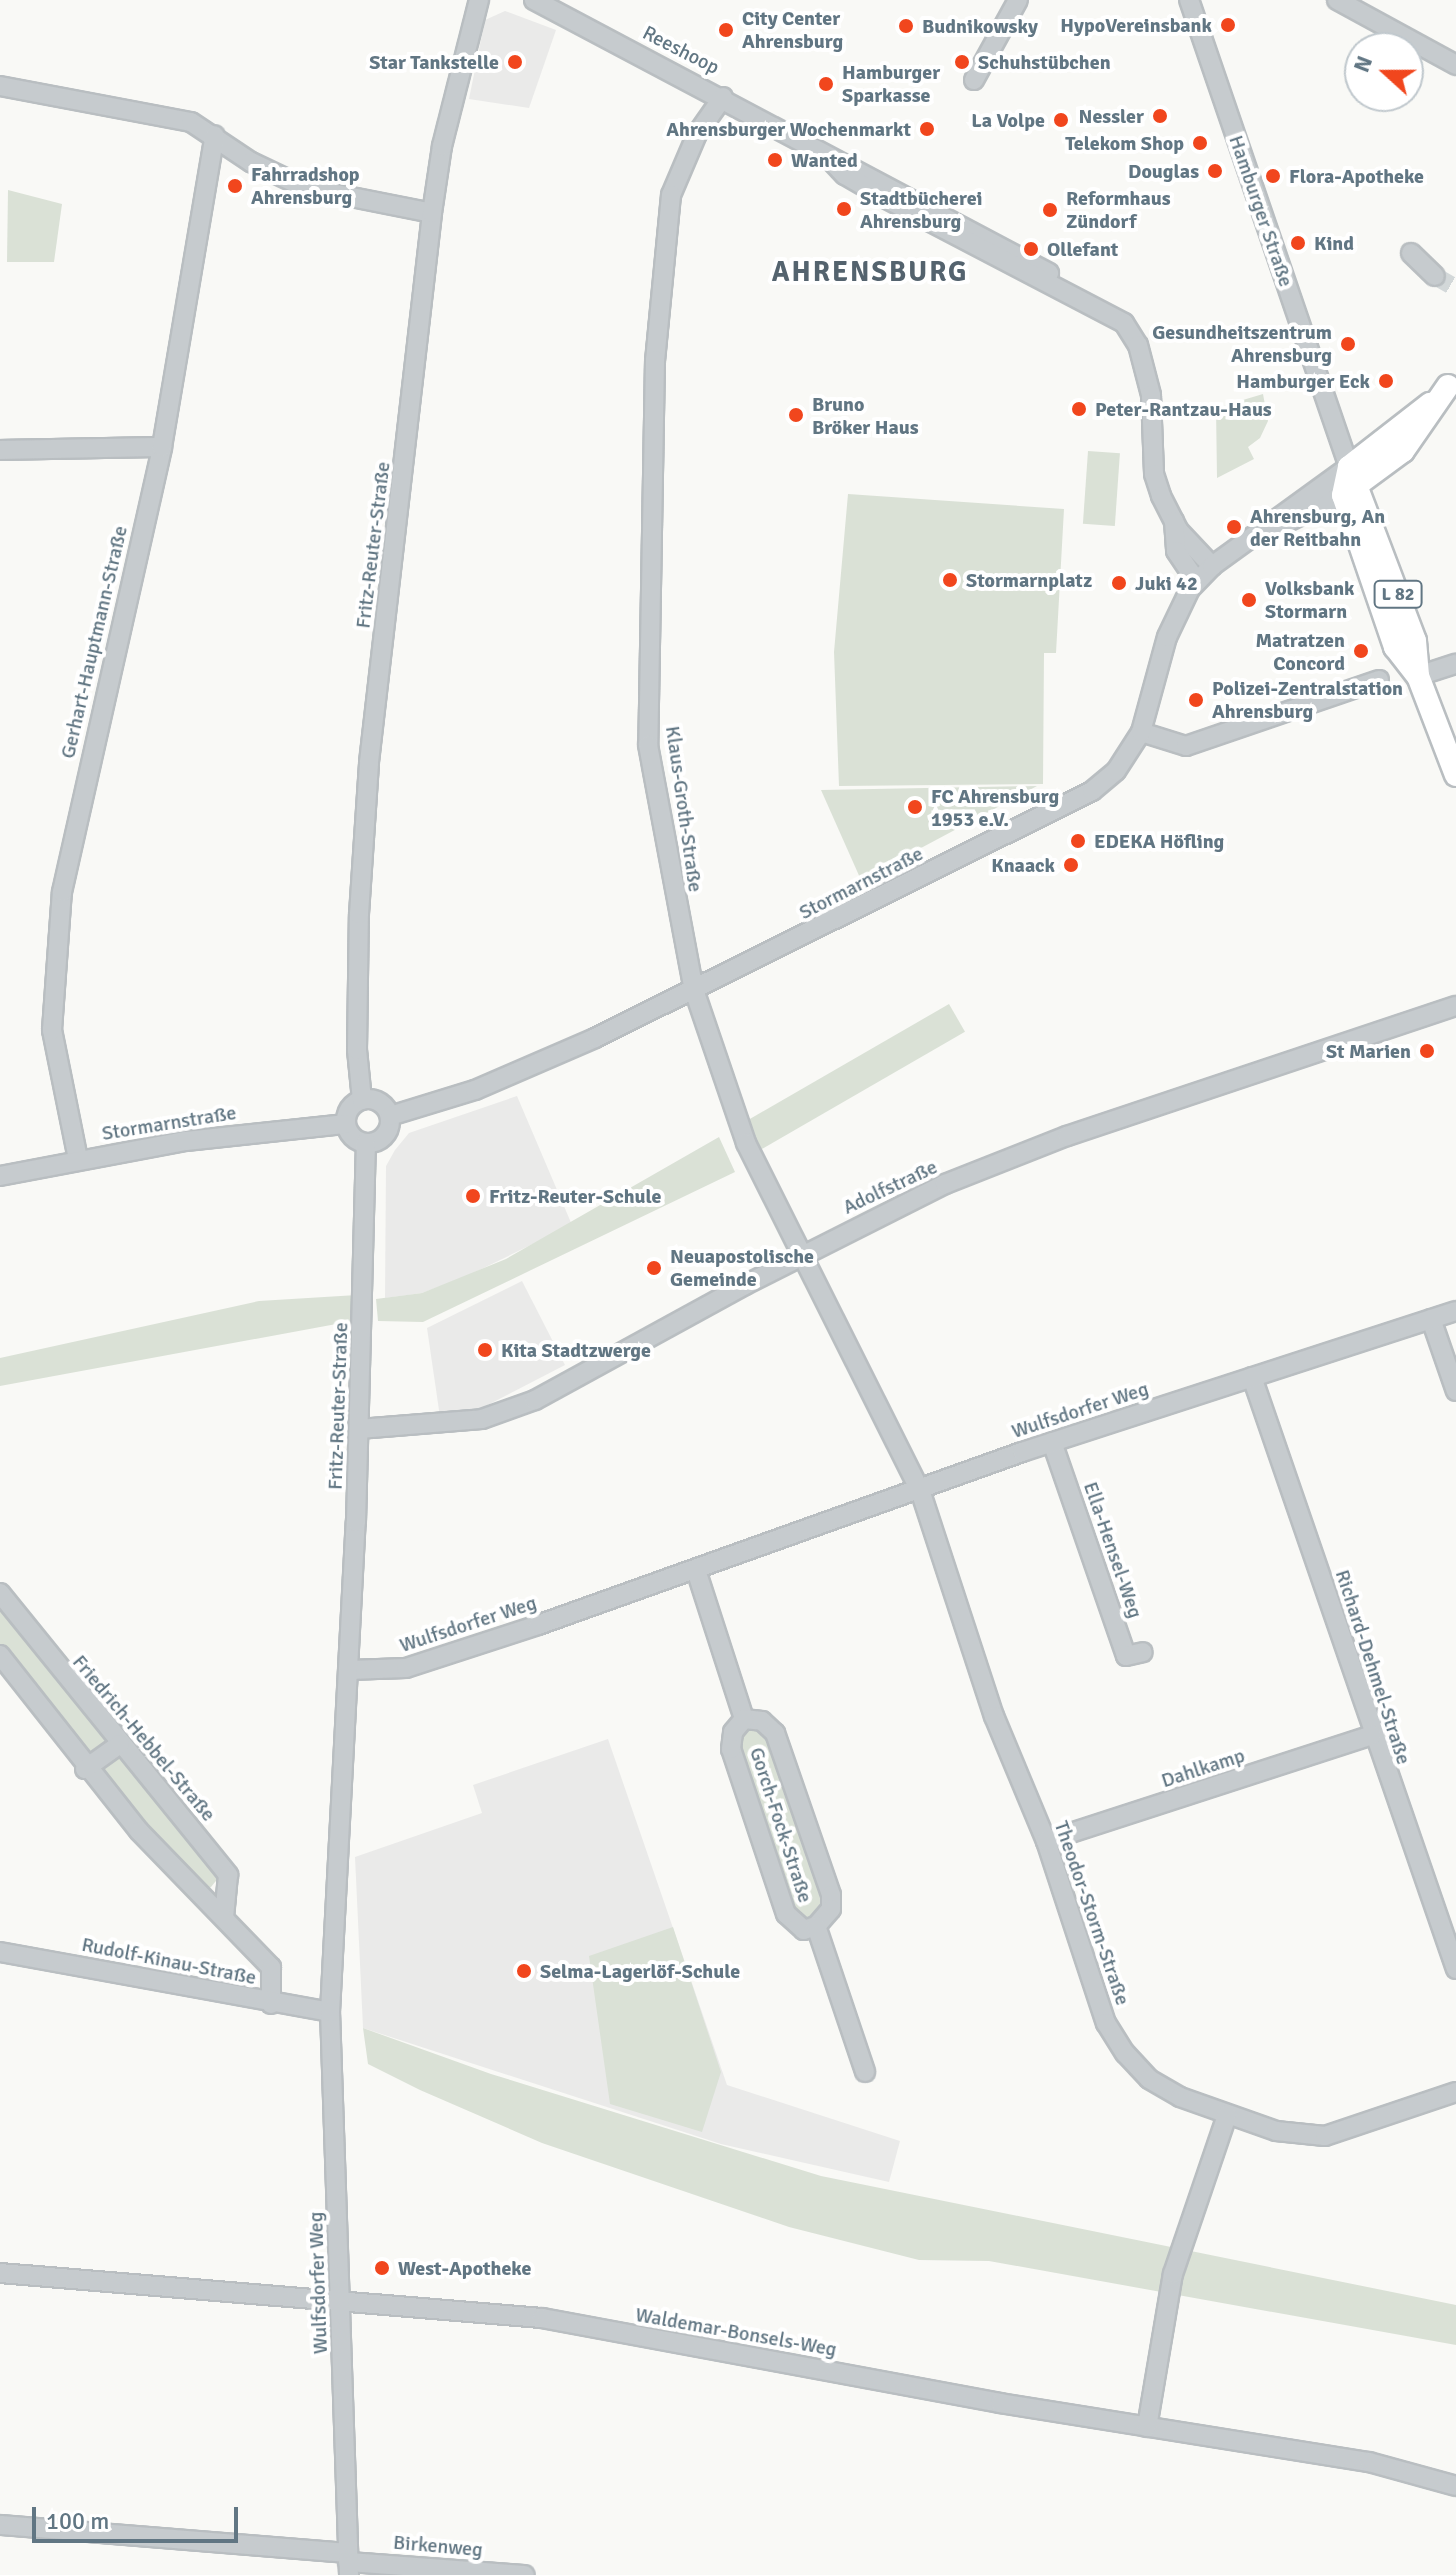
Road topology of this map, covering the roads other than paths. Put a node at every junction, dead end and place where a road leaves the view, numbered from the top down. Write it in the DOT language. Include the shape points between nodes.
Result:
graph roads {
  1 [pos="479,0"];
  2 [pos="534,0"];
  3 [pos="1018,0"];
  4 [pos="1189,0"];
  5 [pos="1337,0"];
  6 [pos="1456,65"];
  7 [pos="974,80"];
  8 [pos="0,86"];
  9 [pos="723,97"];
  10 [pos="215,135"];
  11 [pos="432,213"];
  12 [pos="1411,253"];
  13 [pos="1435,276"];
  14 [pos="162,447"];
  15 [pos="0,450"];
  16 [pos="1351,482"];
  17 [pos="1174,521"];
  18 [pos="1257,536"];
  19 [pos="1212,566"];
  20 [pos="1196,581"];
  21 [pos="1456,664"];
  22 [pos="1418,676"];
  23 [pos="1379,680"];
  24 [pos="1141,732"];
  25 [pos="1456,775"];
  26 [pos="694,990"];
  27 [pos="1456,1006"];
  28 [pos="362,1100"];
  29 [pos="390,1116"];
  30 [pos="346,1124"];
  31 [pos="366,1143"];
  32 [pos="78,1159"];
  33 [pos="0,1176"];
  34 [pos="805,1253"];
  35 [pos="1456,1311"];
  36 [pos="1431,1319"];
  37 [pos="1252,1377"];
  38 [pos="1456,1391"];
  39 [pos="359,1429"];
  40 [pos="1052,1442"];
  41 [pos="920,1490"];
  42 [pos="696,1570"];
  43 [pos="1,1597"];
  44 [pos="1143,1652"];
  45 [pos="0,1655"];
  46 [pos="349,1670"];
  47 [pos="744,1719"];
  48 [pos="1372,1735"];
  49 [pos="120,1744"];
  50 [pos="85,1769"];
  51 [pos="1046,1841"];
  52 [pos="224,1909"];
  53 [pos="816,1926"];
  54 [pos="0,1952"];
  55 [pos="1456,1969"];
  56 [pos="271,2004"];
  57 [pos="330,2012"];
  58 [pos="865,2072"];
  59 [pos="1456,2092"];
  60 [pos="1227,2115"];
  61 [pos="0,2273"];
  62 [pos="340,2301"];
  63 [pos="1147,2427"];
  64 [pos="1456,2486"];
  65 [pos="0,2525"];
  66 [pos="348,2563"];
  67 [pos="525,2575"];
  1 -- 11 [label="street, Fritz-Reuter-Straße" via="442,146"];
  2 -- 9 [label="street, Reeshoop"];
  3 -- 7 [label="street"];
  4 -- 16 [label="street, Hamburger Straße"];
  5 -- 6 [label="street"];
  8 -- 10 [label="street" via="158,112"];
  9 -- 17 [label="street, Reeshoop" via="1056,277 1069,291 1124,323 1138,345 1151,395 1154,474"];
  9 -- 26 [label="street, Klaus-Groth-Straße" via="697,134 671,195 655,360 648,745"];
  10 -- 11 [label="street" via="251,162 306,188"];
  10 -- 14 [label="street, Gerhart-Hauptmann-Straße"];
  11 -- 28 [label="street, Fritz-Reuter-Straße" via="369,762 359,914 357,1050"];
  12 -- 13 [label="street"];
  14 -- 15 [label="street"];
  14 -- 32 [label="street, Gerhart-Hauptmann-Straße" via="78,810 54,955 55,1063"];
  16 -- 18 [label="street"];
  16 -- 18 [label="street"];
  16 -- 22 [label="main road, Hamburger Straße / L 82" via="1395,647"];
  17 -- 19 [label="street"];
  17 -- 20 [label="street" via="1176,551"];
  18 -- 19 [label="street, Stormarnstraße"];
  19 -- 20 [label="street, Stormarnstraße"];
  20 -- 24 [label="street, Stormarnstraße" via="1167,637"];
  21 -- 22 [label="street"];
  22 -- 25 [label="main road, Hamburger Straße / L 82"];
  23 -- 24 [label="street" via="1186,746"];
  24 -- 26 [label="street, Stormarnstraße" via="1110,778 1087,794"];
  26 -- 29 [label="street, Stormarnstraße" via="528,1069"];
  26 -- 34 [label="street, Klaus-Groth-Straße" via="746,1143"];
  27 -- 34 [label="street, Adolfstraße" via="1067,1136 904,1202"];
  28 -- 29 [label="street" via="379,1101"];
  28 -- 30 [label="street" via="350,1108"];
  29 -- 31 [label="street, Stormarnstraße" via="386,1134"];
  30 -- 31 [label="street" via="354,1138"];
  30 -- 32 [label="street, Stormarnstraße"];
  31 -- 39 [label="street, Fritz-Reuter-Straße"];
  32 -- 33 [label="street, Stormarnstraße"];
  34 -- 39 [label="street, Adolfstraße" via="535,1400 482,1419"];
  34 -- 41 [label="street, Klaus-Groth-Straße"];
  35 -- 36 [label="street, Wulfsdorfer Weg"];
  36 -- 37 [label="street, Wulfsdorfer Weg"];
  36 -- 38 [label="street"];
  37 -- 40 [label="street, Wulfsdorfer Weg"];
  37 -- 48 [label="street, Richard-Dehmel-Straße"];
  39 -- 46 [label="street, Fritz-Reuter-Straße"];
  40 -- 41 [label="street, Wulfsdorfer Weg"];
  40 -- 44 [label="street, Ella-Hensel-Weg" via="1126,1656"];
  41 -- 42 [label="street, Wulfsdorfer Weg"];
  41 -- 51 [label="street, Theodor-Storm-Straße" via="994,1716"];
  42 -- 46 [label="street, Wulfsdorfer Weg" via="406,1668"];
  42 -- 47 [label="street"];
  43 -- 49 [label="street, Friedrich-Hebbel-Straße"];
  45 -- 50 [label="street"];
  46 -- 57 [label="street, Wulfsdorfer Weg"];
  47 -- 53 [label="street, Gorch-Fock-Straße" via="733,1732 731,1749 782,1902 796,1926"];
  47 -- 53 [label="street, Gorch-Fock-Straße" via="762,1721 775,1733 831,1895 831,1909"];
  48 -- 51 [label="street, Dahlkamp"];
  48 -- 55 [label="street, Richard-Dehmel-Straße"];
  49 -- 50 [label="street"];
  49 -- 52 [label="street, Friedrich-Hebbel-Straße" via="228,1875"];
  50 -- 52 [label="street" via="196,1895"];
  51 -- 60 [label="street, Theodor-Storm-Straße" via="1106,2023 1125,2053 1149,2079"];
  52 -- 56 [label="street" via="271,1967"];
  53 -- 58 [label="street, Gorch-Fock-Straße"];
  54 -- 56 [label="street, Rudolf-Kinau-Straße"];
  56 -- 57 [label="street, Rudolf-Kinau-Straße"];
  57 -- 62 [label="street, Wulfsdorfer Weg"];
  59 -- 60 [label="street, Theodor-Storm-Straße" via="1325,2136 1276,2131"];
  60 -- 63 [label="street" via="1173,2274"];
  61 -- 62 [label="street, Waldemar-Bonsels-Weg"];
  62 -- 63 [label="street, Waldemar-Bonsels-Weg" via="542,2318"];
  62 -- 66 [label="street, Wulfsdorfer Weg"];
  63 -- 64 [label="street, Waldemar-Bonsels-Weg" via="1369,2462"];
  65 -- 66 [label="street, Birkenweg"];
  66 -- 67 [label="street, Birkenweg"];
}
